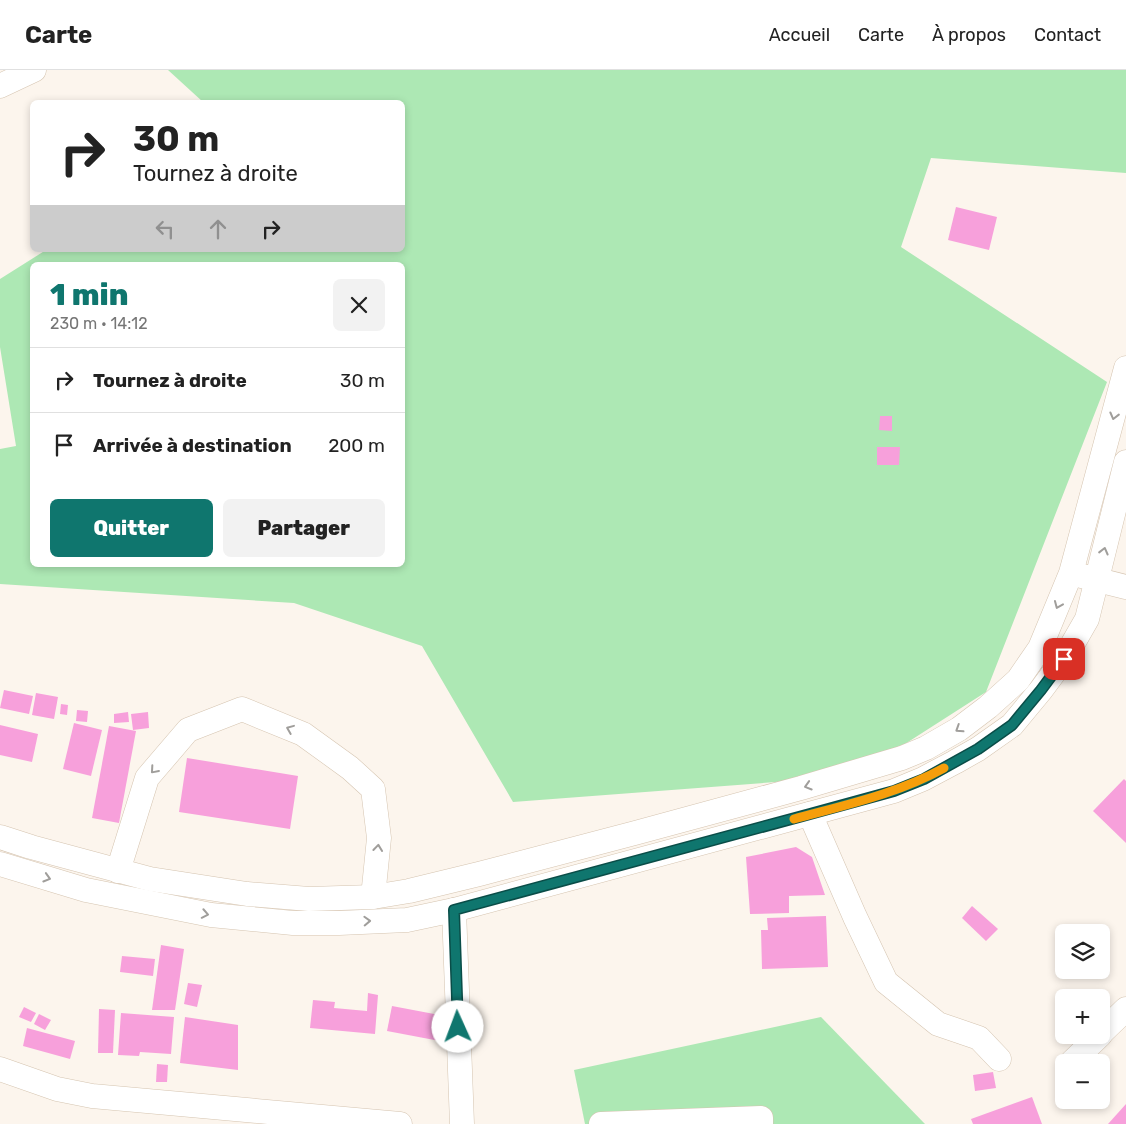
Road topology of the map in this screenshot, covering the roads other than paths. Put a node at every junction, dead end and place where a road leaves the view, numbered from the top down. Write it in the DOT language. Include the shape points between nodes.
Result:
graph roads {
  1 [pos="34,70"];
  2 [pos="0,86"];
  3 [pos="1126,368"];
  4 [pos="1126,462"];
  5 [pos="1070,573"];
  6 [pos="1097,579"];
  7 [pos="1126,586"];
  8 [pos="810,814"];
  9 [pos="0,837"];
  10 [pos="0,864"];
  11 [pos="118,871"];
  12 [pos="373,897"];
  13 [pos="454,910"];
  14 [pos="1126,1009"];
  15 [pos="1110,1024"];
  16 [pos="1090,1044"];
  17 [pos="1080,1054"];
  18 [pos="999,1059"];
  19 [pos="0,1069"];
  20 [pos="400,1124"];
  21 [pos="462,1124"];
  22 [pos="601,1124"];
  23 [pos="761,1124"];
  1 -- 2 [label="street"];
  3 -- 5 [label="street, one-way"];
  6 -- 4 [label="street, one-way"];
  5 -- 6 [label="street"];
  5 -- 12 [label="street, one-way" via="1040,648 1018,680 988,708 926,748 801,788 635,833 480,874"];
  6 -- 7 [label="street"];
  6 -- 8 [label="street" via="1087,619 1064,659 1012,725 978,749 924,779 894,791"];
  8 -- 13 [label="street"];
  8 -- 18 [label="street" via="886,982 938,1024 979,1038"];
  9 -- 11 [label="street"];
  10 -- 13 [label="street, one-way" via="86,890 211,915 293,923 407,920"];
  11 -- 12 [label="street" via="246,894 310,900"];
  12 -- 11 [label="street, one-way" via="379,838 372,789 350,768 303,734 242,709 188,730 146,778"];
  13 -- 21 [label="street"];
  14 -- 15 [label="street"];
  16 -- 17 [label="street"];
  19 -- 20 [label="street" via="57,1089 92,1096"];
  22 -- 23 [label="street" via="761,1118"];
}
